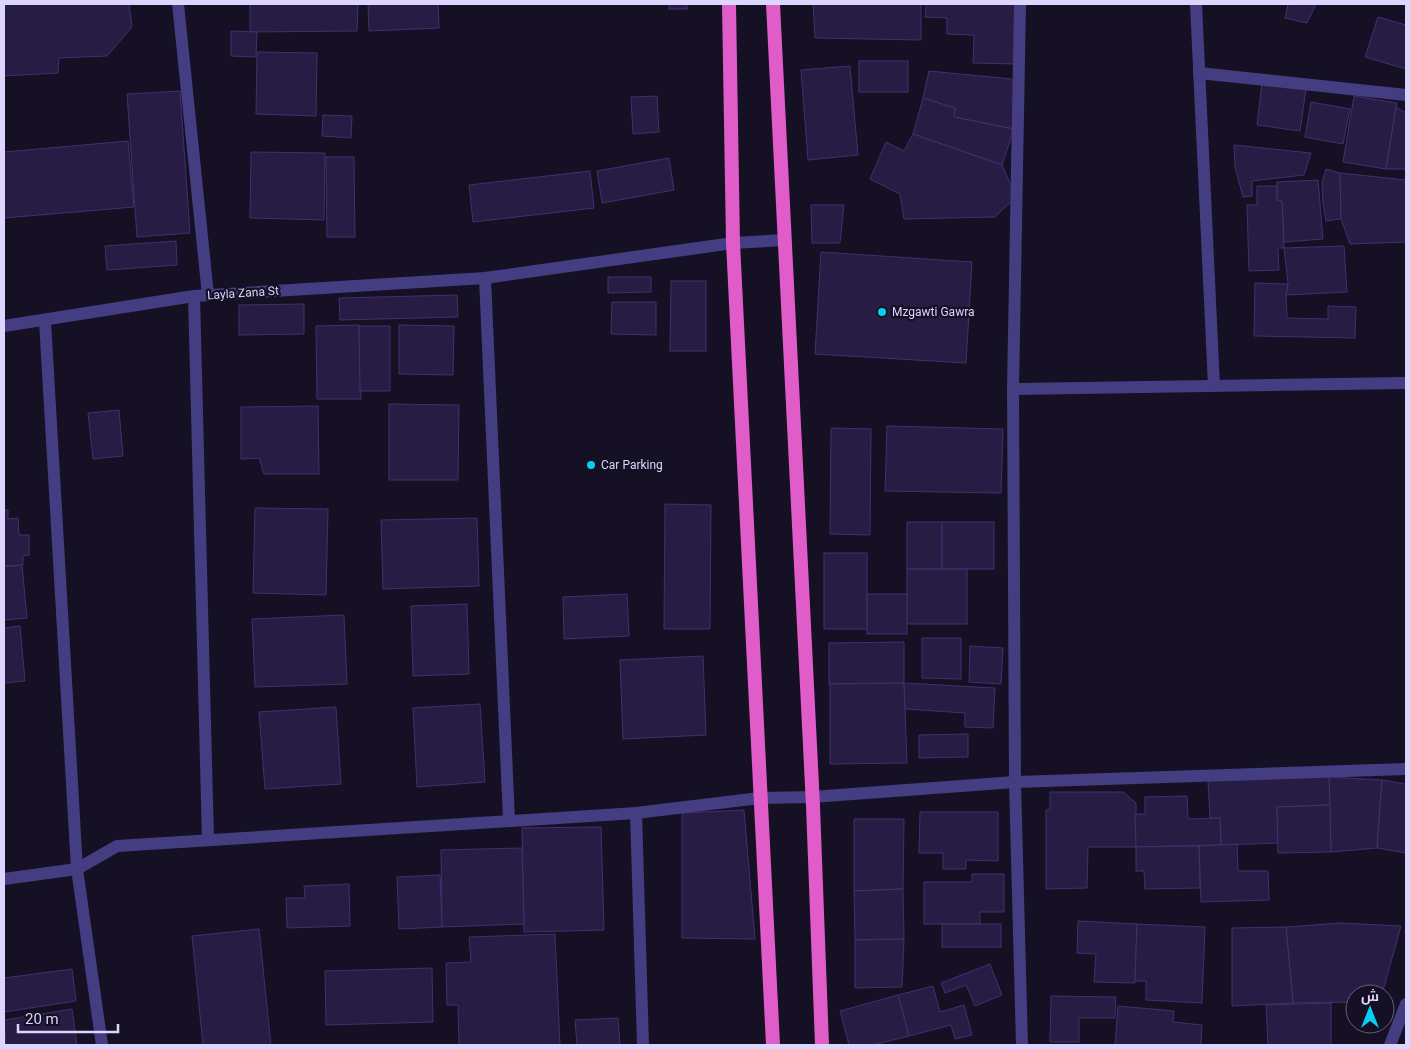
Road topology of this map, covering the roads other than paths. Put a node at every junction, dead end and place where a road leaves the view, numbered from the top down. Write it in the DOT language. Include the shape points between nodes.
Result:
graph roads {
  1 [pos="178,4"];
  2 [pos="729,4"];
  3 [pos="773,4"];
  4 [pos="1020,4"];
  5 [pos="1196,4"];
  6 [pos="1199,73"];
  7 [pos="1406,95"];
  8 [pos="785,240"];
  9 [pos="733,243"];
  10 [pos="484,278"];
  11 [pos="208,295"];
  12 [pos="194,296"];
  13 [pos="45,321"];
  14 [pos="4,326"];
  15 [pos="1406,383"];
  16 [pos="1214,386"];
  17 [pos="1013,388"];
  18 [pos="1406,769"];
  19 [pos="1015,782"];
  20 [pos="812,797"];
  21 [pos="760,798"];
  22 [pos="636,813"];
  23 [pos="509,820"];
  24 [pos="208,840"];
  25 [pos="76,869"];
  26 [pos="4,879"];
  27 [pos="1406,1004"];
  28 [pos="102,1045"];
  29 [pos="643,1045"];
  30 [pos="773,1045"];
  31 [pos="822,1045"];
  32 [pos="1022,1045"];
  33 [pos="1390,1045"];
  1 -- 11 [label="street"];
  2 -- 9 [label="highway"];
  3 -- 8 [label="highway"];
  4 -- 17 [label="street"];
  5 -- 6 [label="street"];
  6 -- 7 [label="street"];
  6 -- 16 [label="street"];
  8 -- 9 [label="street, Layla Zana St"];
  8 -- 20 [label="highway"];
  9 -- 10 [label="street, Layla Zana St"];
  9 -- 21 [label="highway"];
  10 -- 11 [label="street, Layla Zana St"];
  10 -- 23 [label="street"];
  11 -- 12 [label="street, Layla Zana St"];
  12 -- 13 [label="street, Layla Zana St"];
  12 -- 24 [label="street"];
  13 -- 14 [label="street, Layla Zana St"];
  13 -- 25 [label="street"];
  15 -- 16 [label="street"];
  16 -- 17 [label="street"];
  17 -- 19 [label="street"];
  18 -- 19 [label="street"];
  19 -- 20 [label="street"];
  19 -- 32 [label="street"];
  20 -- 21 [label="street"];
  20 -- 31 [label="highway"];
  21 -- 22 [label="street"];
  21 -- 30 [label="highway"];
  22 -- 23 [label="street"];
  22 -- 29 [label="street"];
  23 -- 24 [label="street"];
  24 -- 25 [label="street" via="117,846"];
  25 -- 26 [label="street"];
  25 -- 28 [label="street"];
  27 -- 33 [label="street"];
}
